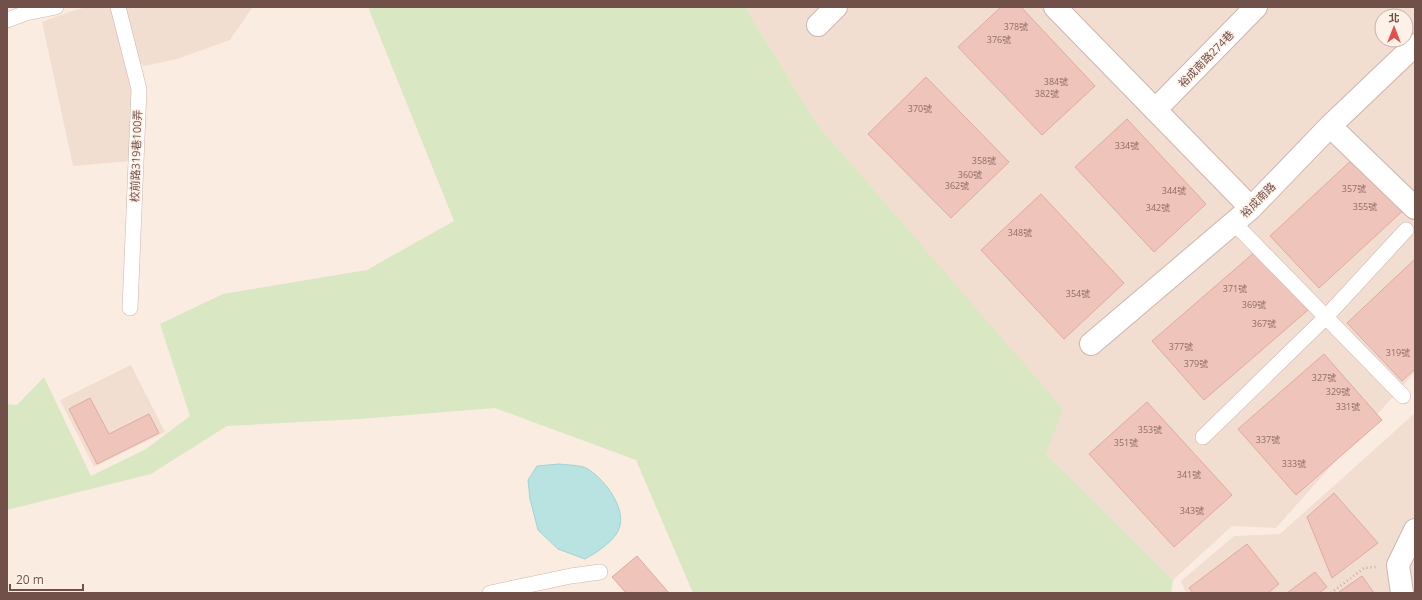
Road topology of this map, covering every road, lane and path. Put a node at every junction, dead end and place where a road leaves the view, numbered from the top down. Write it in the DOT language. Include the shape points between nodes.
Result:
graph roads {
  1 [pos="56,7"];
  2 [pos="118,7"];
  3 [pos="836,7"];
  4 [pos="1055,7"];
  5 [pos="1256,7"];
  6 [pos="7,20"];
  7 [pos="818,25"];
  8 [pos="1415,45"];
  9 [pos="1156,110"];
  10 [pos="1330,126"];
  11 [pos="1251,208"];
  12 [pos="1415,208"];
  13 [pos="1234,223"];
  14 [pos="1406,230"];
  15 [pos="130,308"];
  16 [pos="1325,318"];
  17 [pos="1091,344"];
  18 [pos="1403,396"];
  19 [pos="1204,437"];
  20 [pos="1415,530"];
  21 [pos="1398,566"];
  22 [pos="600,572"];
  23 [pos="490,593"];
  24 [pos="1331,593"];
  25 [pos="1402,593"];
  1 -- 6 [label="lane"];
  2 -- 15 [label="lane, 校前路319巷100弄" via="139,89"];
  3 -- 7 [label="street"];
  4 -- 9 [label="street"];
  5 -- 9 [label="street, 裕成南路274巷"];
  8 -- 10 [label="street, 裕成南路"];
  9 -- 11 [label="street"];
  10 -- 11 [label="street, 裕成南路"];
  10 -- 12 [label="street"];
  11 -- 13 [label="street, 裕成南路"];
  13 -- 16 [label="lane"];
  13 -- 17 [label="street, 裕成南路"];
  14 -- 16 [label="lane"];
  16 -- 18 [label="lane"];
  16 -- 19 [label="lane"];
  20 -- 21 [label="street"];
  21 -- 24 [label="path" via="1364,568"];
  21 -- 25 [label="street"];
  22 -- 23 [label="lane"];
}
